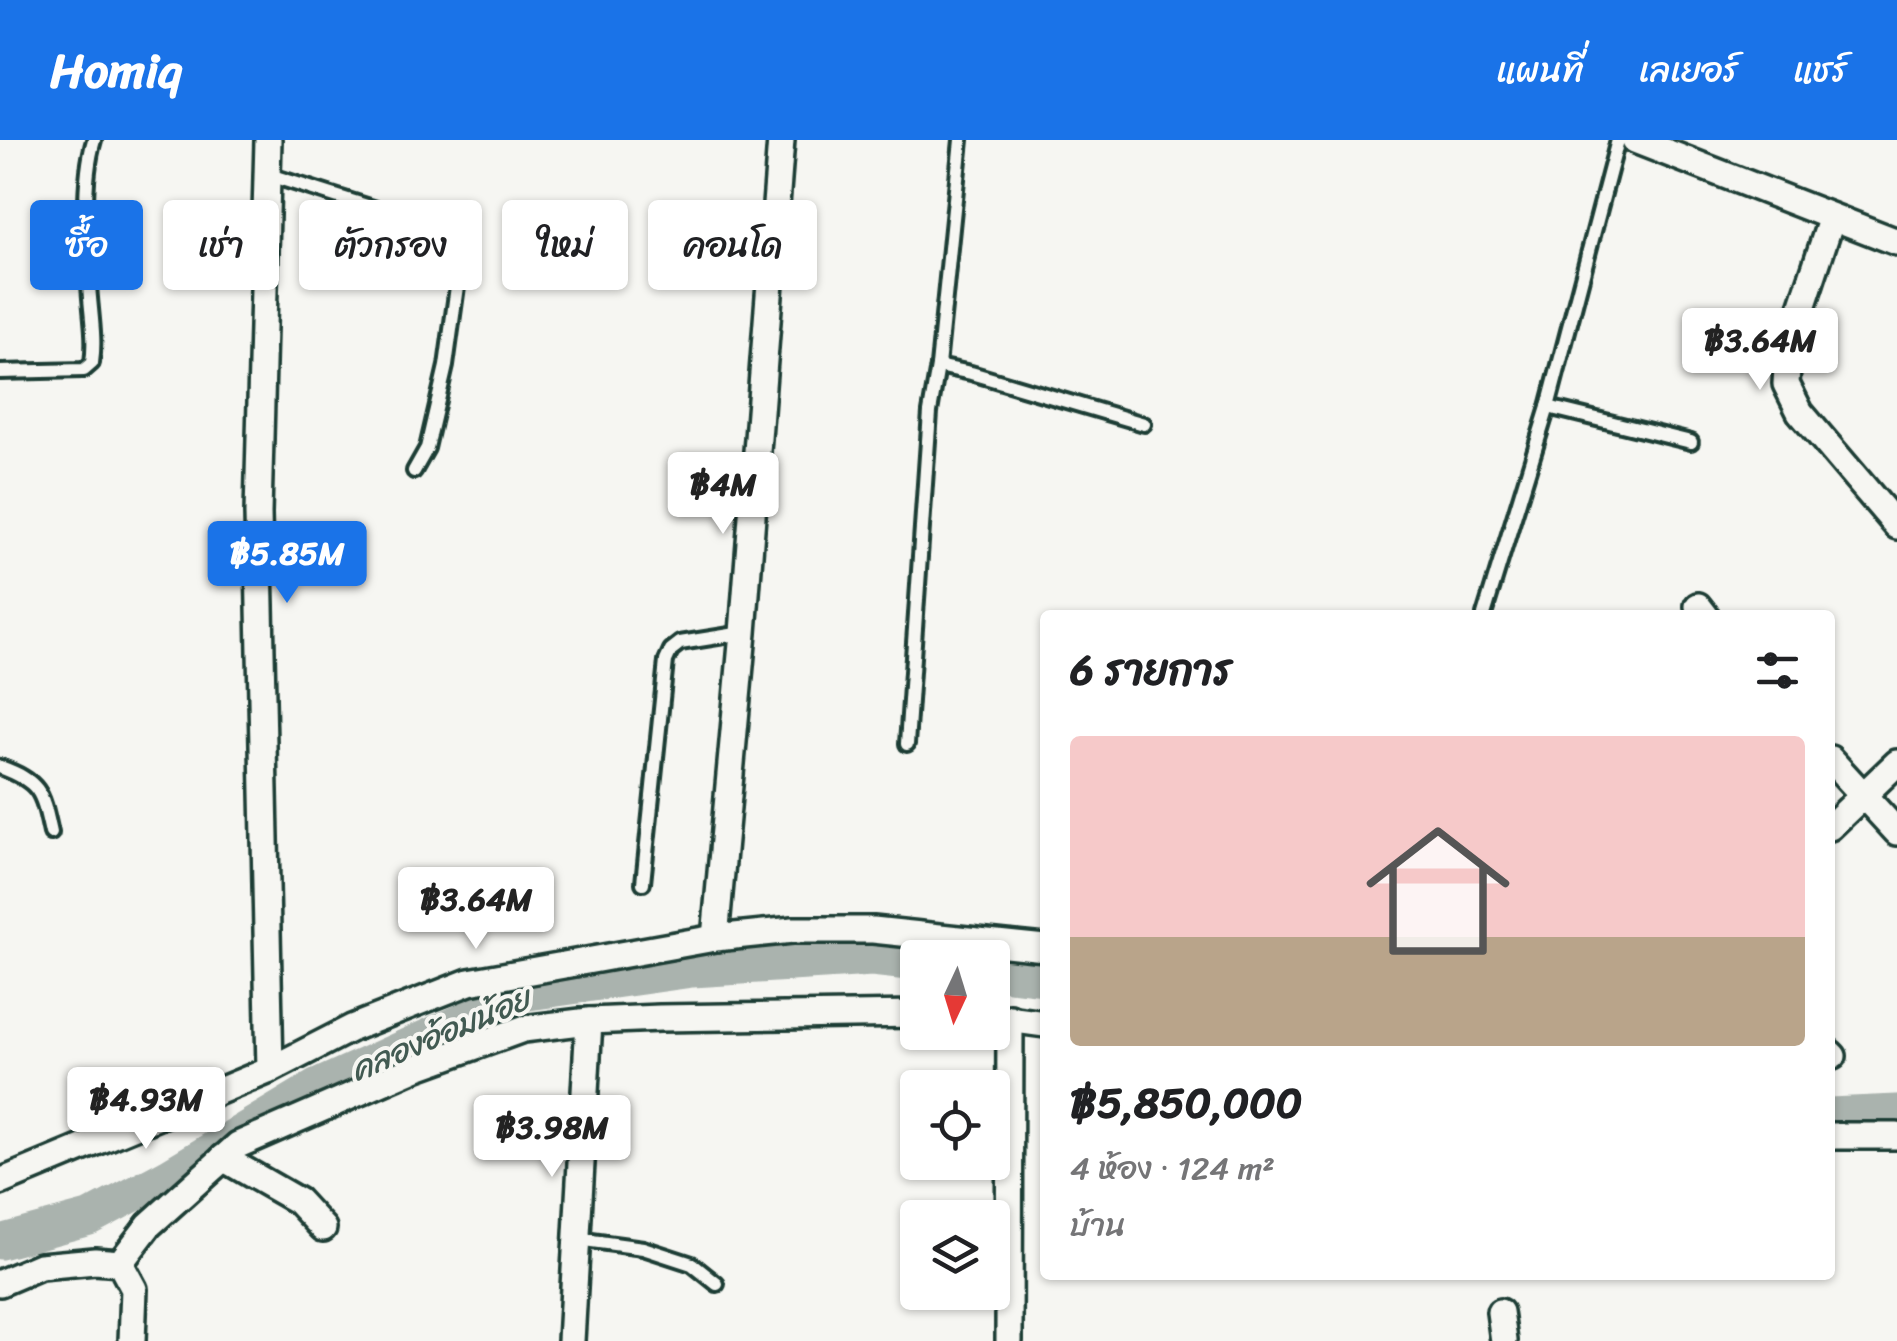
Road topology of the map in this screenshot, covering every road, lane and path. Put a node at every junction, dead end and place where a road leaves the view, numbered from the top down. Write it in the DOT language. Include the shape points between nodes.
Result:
graph roads {
  1 [pos="94,140"];
  2 [pos="268,140"];
  3 [pos="781,140"];
  4 [pos="961,140"];
  5 [pos="1618,140"];
  6 [pos="1635,140"];
  7 [pos="266,174"];
  8 [pos="1832,217"];
  9 [pos="1894,232"];
  10 [pos="938,366"];
  11 [pos="0,372"];
  12 [pos="1548,407"];
  13 [pos="1144,424"];
  14 [pos="1690,442"];
  15 [pos="414,471"];
  16 [pos="1897,526"];
  17 [pos="1486,610"];
  18 [pos="743,634"];
  19 [pos="907,744"];
  20 [pos="1897,763"];
  21 [pos="1835,765"];
  22 [pos="0,767"];
  23 [pos="1861,795"];
  24 [pos="1835,822"];
  25 [pos="51,832"];
  26 [pos="1897,832"];
  27 [pos="643,883"];
  28 [pos="715,938"];
  29 [pos="1040,947"];
  30 [pos="900,1014"];
  31 [pos="1010,1019"];
  32 [pos="588,1021"];
  33 [pos="1040,1023"];
  34 [pos="1002,1050"];
  35 [pos="270,1070"];
  36 [pos="1835,1136"];
  37 [pos="1897,1136"];
  38 [pos="223,1158"];
  39 [pos="0,1182"];
  40 [pos="322,1228"];
  41 [pos="576,1238"];
  42 [pos="120,1263"];
  43 [pos="0,1283"];
  44 [pos="718,1284"];
  45 [pos="1500,1312"];
  46 [pos="132,1341"];
  47 [pos="571,1341"];
  48 [pos="1009,1341"];
  49 [pos="1504,1341"];
  1 -- 11 [label="lane" via="87,175 92,363 84,370"];
  2 -- 7 [label="street"];
  3 -- 18 [label="street"];
  4 -- 10 [label="lane"];
  5 -- 12 [label="lane"];
  6 -- 8 [label="street"];
  7 -- 15 [label="lane" via="414,221 444,233 456,249 446,366"];
  7 -- 35 [label="street" via="258,512"];
  8 -- 9 [label="street"];
  8 -- 16 [label="street" via="1788,350 1786,384 1800,412"];
  10 -- 13 [label="lane"];
  10 -- 19 [label="lane"];
  12 -- 14 [label="lane"];
  12 -- 17 [label="lane"];
  18 -- 27 [label="lane" via="680,643 666,661"];
  18 -- 28 [label="street"];
  20 -- 23 [label="street"];
  21 -- 23 [label="street"];
  22 -- 25 [label="lane" via="26,776 43,797"];
  23 -- 24 [label="street"];
  23 -- 26 [label="street"];
  28 -- 29 [label="street" via="873,930"];
  28 -- 35 [label="street" via="469,982 352,1028"];
  30 -- 32 [label="street"];
  31 -- 33 [label="street"];
  32 -- 38 [label="street" via="523,1029 415,1068 238,1145"];
  32 -- 41 [label="street"];
  34 -- 48 [label="street"];
  35 -- 39 [label="street"];
  36 -- 37 [label="street"];
  38 -- 40 [label="street" via="298,1201"];
  38 -- 42 [label="street" via="149,1225"];
  41 -- 44 [label="lane" via="643,1248 692,1264"];
  41 -- 47 [label="street"];
  42 -- 43 [label="street" via="40,1266"];
  42 -- 46 [label="street" via="134,1289"];
  45 -- 49 [label="street"];
}
